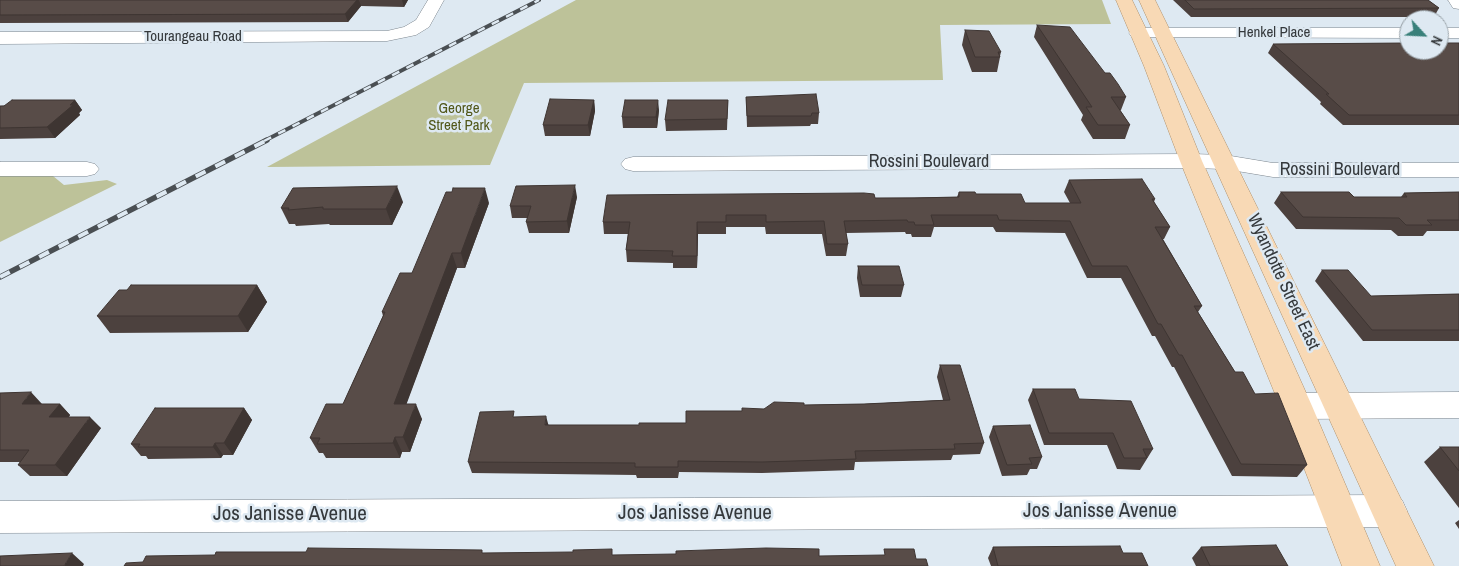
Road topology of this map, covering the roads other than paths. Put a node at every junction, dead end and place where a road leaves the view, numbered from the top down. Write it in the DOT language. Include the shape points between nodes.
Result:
graph roads {
  1 [pos="436,0"];
  2 [pos="1124,0"];
  3 [pos="1147,0"];
  4 [pos="1456,0"];
  5 [pos="1459,4"];
  6 [pos="1150,33"];
  7 [pos="1399,33"];
  8 [pos="0,38"];
  9 [pos="1192,161"];
  10 [pos="1225,162"];
  11 [pos="632,164"];
  12 [pos="1458,164"];
  13 [pos="0,169"];
  14 [pos="87,169"];
  15 [pos="1459,405"];
  16 [pos="1296,406"];
  17 [pos="1342,407"];
  18 [pos="1337,510"];
  19 [pos="1389,511"];
  20 [pos="0,517"];
  21 [pos="1360,566"];
  22 [pos="1415,566"];
  1 -- 8 [label="street, Tourangeau Road" via="422,23 410,31 387,36"];
  2 -- 6 [label="main road, Wyandotte Street East"];
  3 -- 6 [label="main road, Wyandotte Street East"];
  4 -- 5 [label="street"];
  6 -- 7 [label="street, Henkel Place"];
  6 -- 9 [label="main road, Wyandotte Street East"];
  6 -- 10 [label="main road, Wyandotte Street East"];
  9 -- 10 [label="street, Rossini Boulevard"];
  9 -- 11 [label="street, Rossini Boulevard"];
  9 -- 16 [label="main road, Wyandotte Street East"];
  10 -- 12 [label="street, Rossini Boulevard" via="1273,170"];
  10 -- 12 [label="street, Rossini Boulevard" via="1256,152 1434,152"];
  10 -- 17 [label="main road, Wyandotte Street East"];
  13 -- 14 [label="street"];
  15 -- 17 [label="street"];
  16 -- 17 [label="street"];
  16 -- 18 [label="main road, Wyandotte Street East"];
  17 -- 19 [label="main road, Wyandotte Street East"];
  18 -- 19 [label="street, Jos Janisse Avenue"];
  18 -- 20 [label="street, Jos Janisse Avenue"];
  18 -- 21 [label="main road, Wyandotte Street East"];
  19 -- 22 [label="main road, Wyandotte Street East"];
}
